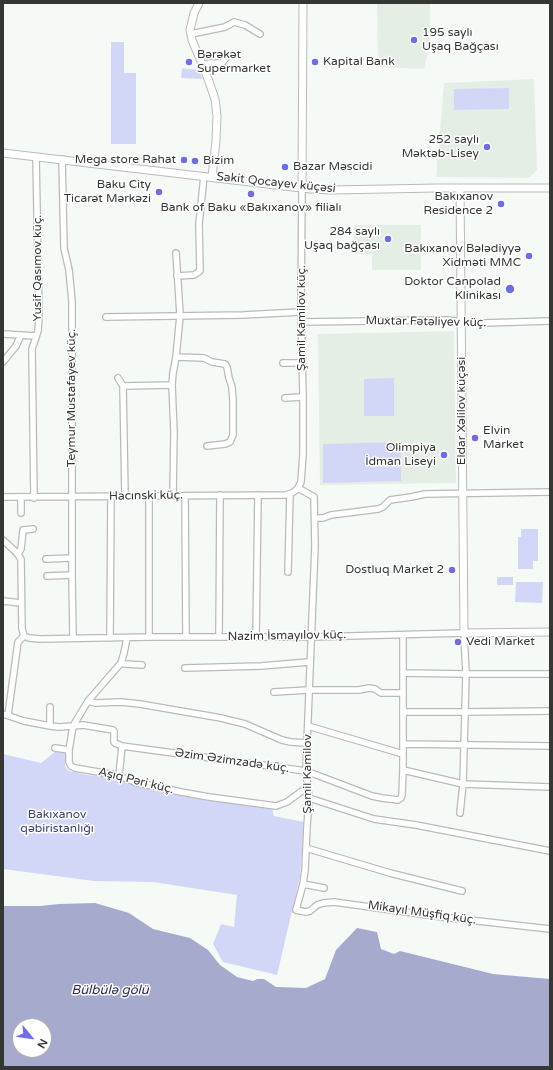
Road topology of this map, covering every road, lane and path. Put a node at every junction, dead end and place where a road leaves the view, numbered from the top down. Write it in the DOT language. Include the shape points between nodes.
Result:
graph roads {
  1 [pos="199,3"];
  2 [pos="303,3"];
  3 [pos="191,34"];
  4 [pos="260,34"];
  5 [pos="227,57"];
  6 [pos="203,65"];
  7 [pos="3,153"];
  8 [pos="36,157"];
  9 [pos="62,159"];
  10 [pos="208,176"];
  11 [pos="302,188"];
  12 [pos="460,188"];
  13 [pos="550,188"];
  14 [pos="176,253"];
  15 [pos="177,276"];
  16 [pos="302,312"];
  17 [pos="180,316"];
  18 [pos="106,317"];
  19 [pos="461,321"];
  20 [pos="550,321"];
  21 [pos="302,322"];
  22 [pos="3,334"];
  23 [pos="21,335"];
  24 [pos="36,336"];
  25 [pos="176,357"];
  26 [pos="3,362"];
  27 [pos="283,363"];
  28 [pos="302,363"];
  29 [pos="118,378"];
  30 [pos="172,385"];
  31 [pos="122,386"];
  32 [pos="303,397"];
  33 [pos="284,398"];
  34 [pos="208,446"];
  35 [pos="298,488"];
  36 [pos="550,492"];
  37 [pos="462,493"];
  38 [pos="290,494"];
  39 [pos="220,495"];
  40 [pos="258,495"];
  41 [pos="111,496"];
  42 [pos="125,496"];
  43 [pos="149,496"];
  44 [pos="173,496"];
  45 [pos="185,496"];
  46 [pos="3,497"];
  47 [pos="72,497"];
  48 [pos="21,498"];
  49 [pos="34,498"];
  50 [pos="21,513"];
  51 [pos="315,518"];
  52 [pos="33,529"];
  53 [pos="3,540"];
  54 [pos="18,554"];
  55 [pos="72,558"];
  56 [pos="46,559"];
  57 [pos="288,572"];
  58 [pos="72,575"];
  59 [pos="47,576"];
  60 [pos="3,601"];
  61 [pos="21,602"];
  62 [pos="550,632"];
  63 [pos="464,633"];
  64 [pos="403,635"];
  65 [pos="24,636"];
  66 [pos="149,637"];
  67 [pos="186,637"];
  68 [pos="220,637"];
  69 [pos="256,637"];
  70 [pos="311,637"];
  71 [pos="73,638"];
  72 [pos="110,638"];
  73 [pos="126,638"];
  74 [pos="309,662"];
  75 [pos="121,663"];
  76 [pos="142,665"];
  77 [pos="185,668"];
  78 [pos="403,673"];
  79 [pos="466,674"];
  80 [pos="550,674"];
  81 [pos="309,690"];
  82 [pos="274,692"];
  83 [pos="403,693"];
  84 [pos="88,701"];
  85 [pos="50,707"];
  86 [pos="550,711"];
  87 [pos="403,712"];
  88 [pos="465,712"];
  89 [pos="6,715"];
  90 [pos="50,726"];
  91 [pos="73,726"];
  92 [pos="308,726"];
  93 [pos="307,743"];
  94 [pos="404,744"];
  95 [pos="122,746"];
  96 [pos="464,746"];
  97 [pos="550,746"];
  98 [pos="55,748"];
  99 [pos="70,750"];
  100 [pos="403,754"];
  101 [pos="403,770"];
  102 [pos="306,771"];
  103 [pos="119,776"];
  104 [pos="463,784"];
  105 [pos="550,787"];
  106 [pos="308,789"];
  107 [pos="308,798"];
  108 [pos="460,813"];
  109 [pos="306,848"];
  110 [pos="550,851"];
  111 [pos="303,884"];
  112 [pos="324,888"];
  113 [pos="462,891"];
  114 [pos="296,910"];
  115 [pos="550,929"];
  1 -- 3 [label="street" via="192,19"];
  2 -- 11 [label="street, Şamil Kamilov küç."];
  3 -- 4 [label="street" via="225,27 234,22"];
  3 -- 6 [label="street"];
  5 -- 6 [label="street" via="222,63"];
  6 -- 10 [label="street" via="214,92 216,108 216,141"];
  7 -- 8 [label="street, Sakit Qocayev küçəsi"];
  8 -- 9 [label="street, Sakit Qocayev küçəsi"];
  8 -- 24 [label="street, Yusif Qasımov küç." via="39,316"];
  9 -- 10 [label="street, Sakit Qocayev küçəsi"];
  9 -- 47 [label="street, Teymur Mustafayev küç." via="64,248 72,301"];
  10 -- 11 [label="street, Sakit Qocayev küçəsi"];
  10 -- 15 [label="street" via="199,224 200,271 194,275"];
  11 -- 12 [label="street, Sakit Qocayev küçəsi"];
  11 -- 16 [label="street, Şamil Kamilov küç."];
  12 -- 13 [label="street, Sakit Qocayev küçəsi"];
  12 -- 19 [label="street, Eldar Xəlilov küçəsi"];
  14 -- 15 [label="street"];
  15 -- 17 [label="street"];
  16 -- 17 [label="street" via="242,316"];
  16 -- 21 [label="street, Şamil Kamilov küç."];
  17 -- 18 [label="street"];
  17 -- 25 [label="street"];
  19 -- 20 [label="street, Muxtar Fətəliyev küç."];
  19 -- 21 [label="street, Muxtar Fətəliyev küç."];
  19 -- 37 [label="street, Eldar Xəlilov küçəsi"];
  21 -- 28 [label="street, Şamil Kamilov küç."];
  22 -- 23 [label="street"];
  23 -- 24 [label="street"];
  23 -- 26 [label="street"];
  24 -- 49 [label="street, Yusif Qasımov küç." via="32,349"];
  25 -- 30 [label="street"];
  25 -- 34 [label="street" via="204,358 225,364 227,367 232,387 234,435 230,442"];
  27 -- 28 [label="street"];
  28 -- 32 [label="street, Şamil Kamilov küç."];
  29 -- 31 [label="street"];
  30 -- 31 [label="street"];
  30 -- 44 [label="street"];
  31 -- 42 [label="street"];
  32 -- 33 [label="street"];
  32 -- 35 [label="street, Şamil Kamilov küç." via="302,475"];
  35 -- 38 [label="street"];
  35 -- 51 [label="street" via="314,498"];
  36 -- 37 [label="street"];
  37 -- 51 [label="street" via="425,494 390,500 378,509"];
  37 -- 63 [label="street, Eldar Xəlilov küçəsi"];
  38 -- 40 [label="street, Hacınski küç."];
  38 -- 57 [label="street"];
  39 -- 40 [label="street, Hacınski küç."];
  39 -- 45 [label="street, Hacınski küç."];
  39 -- 68 [label="street"];
  40 -- 69 [label="street"];
  41 -- 42 [label="street, Hacınski küç."];
  41 -- 47 [label="street, Hacınski küç."];
  41 -- 72 [label="street"];
  42 -- 43 [label="street, Hacınski küç."];
  43 -- 44 [label="street, Hacınski küç."];
  43 -- 66 [label="street"];
  44 -- 45 [label="street, Hacınski küç."];
  45 -- 67 [label="street"];
  46 -- 48 [label="street, Hacınski küç."];
  47 -- 49 [label="street, Hacınski küç."];
  47 -- 55 [label="street, Teymur Mustafayev küç."];
  48 -- 49 [label="street, Hacınski küç."];
  48 -- 50 [label="street"];
  51 -- 70 [label="street"];
  52 -- 54 [label="street" via="23,530"];
  53 -- 54 [label="street"];
  54 -- 61 [label="street" via="21,564"];
  55 -- 56 [label="street"];
  55 -- 58 [label="street, Teymur Mustafayev küç."];
  58 -- 59 [label="street"];
  58 -- 71 [label="street, Teymur Mustafayev küç."];
  60 -- 61 [label="street"];
  61 -- 65 [label="street"];
  62 -- 63 [label="street, Nazim İsmayılov küç."];
  63 -- 64 [label="street, Nazim İsmayılov küç."];
  63 -- 79 [label="street"];
  64 -- 70 [label="street, Nazim İsmayılov küç."];
  64 -- 78 [label="street"];
  65 -- 71 [label="street, Nazim İsmayılov küç." via="40,639"];
  65 -- 89 [label="street" via="17,646"];
  66 -- 67 [label="street, Nazim İsmayılov küç."];
  66 -- 73 [label="street, Nazim İsmayılov küç."];
  67 -- 68 [label="street, Nazim İsmayılov küç."];
  68 -- 69 [label="street, Nazim İsmayılov küç."];
  69 -- 70 [label="street, Nazim İsmayılov küç."];
  70 -- 74 [label="street, Şamil Kamilov"];
  71 -- 72 [label="street, Nazim İsmayılov küç."];
  72 -- 73 [label="street, Nazim İsmayılov küç."];
  73 -- 75 [label="street"];
  74 -- 77 [label="street"];
  74 -- 81 [label="street, Şamil Kamilov"];
  75 -- 76 [label="street"];
  75 -- 84 [label="street"];
  78 -- 79 [label="street"];
  78 -- 83 [label="street"];
  79 -- 80 [label="street"];
  79 -- 88 [label="street"];
  81 -- 82 [label="street"];
  81 -- 83 [label="street" via="369,688 384,694"];
  81 -- 92 [label="street, Şamil Kamilov"];
  83 -- 87 [label="street"];
  84 -- 91 [label="street"];
  84 -- 93 [label="street" via="140,704 221,718 245,724 282,740"];
  85 -- 90 [label="street"];
  86 -- 88 [label="street"];
  87 -- 88 [label="street"];
  87 -- 94 [label="street"];
  88 -- 96 [label="street"];
  89 -- 90 [label="street"];
  90 -- 91 [label="street"];
  91 -- 95 [label="street" via="113,730 115,744"];
  91 -- 99 [label="street, Aşıq Pəri küç."];
  92 -- 93 [label="street, Şamil Kamilov"];
  92 -- 100 [label="street"];
  93 -- 102 [label="street, Şamil Kamilov"];
  94 -- 96 [label="street"];
  94 -- 100 [label="street"];
  95 -- 102 [label="street, Əzim Əzimzadə küç."];
  95 -- 103 [label="street"];
  96 -- 97 [label="street"];
  96 -- 104 [label="street"];
  98 -- 99 [label="street"];
  99 -- 103 [label="street, Aşıq Pəri küç." via="70,766"];
  100 -- 101 [label="street"];
  101 -- 102 [label="street, Əzim Əzimzadə küç." via="402,795 398,800 372,796"];
  101 -- 104 [label="street"];
  102 -- 106 [label="street, Şamil Kamilov"];
  103 -- 106 [label="street, Aşıq Pəri küç." via="180,792 276,806"];
  104 -- 105 [label="street"];
  104 -- 108 [label="street"];
  106 -- 107 [label="street, Şamil Kamilov"];
  107 -- 109 [label="street, Şamil Kamilov"];
  107 -- 110 [label="street" via="374,819"];
  109 -- 111 [label="street, Şamil Kamilov"];
  109 -- 113 [label="street"];
  111 -- 112 [label="street"];
  111 -- 114 [label="street, Şamil Kamilov"];
  114 -- 115 [label="street, Mikayıl Müşfiq küç." via="306,912 316,905 334,902"];
}
